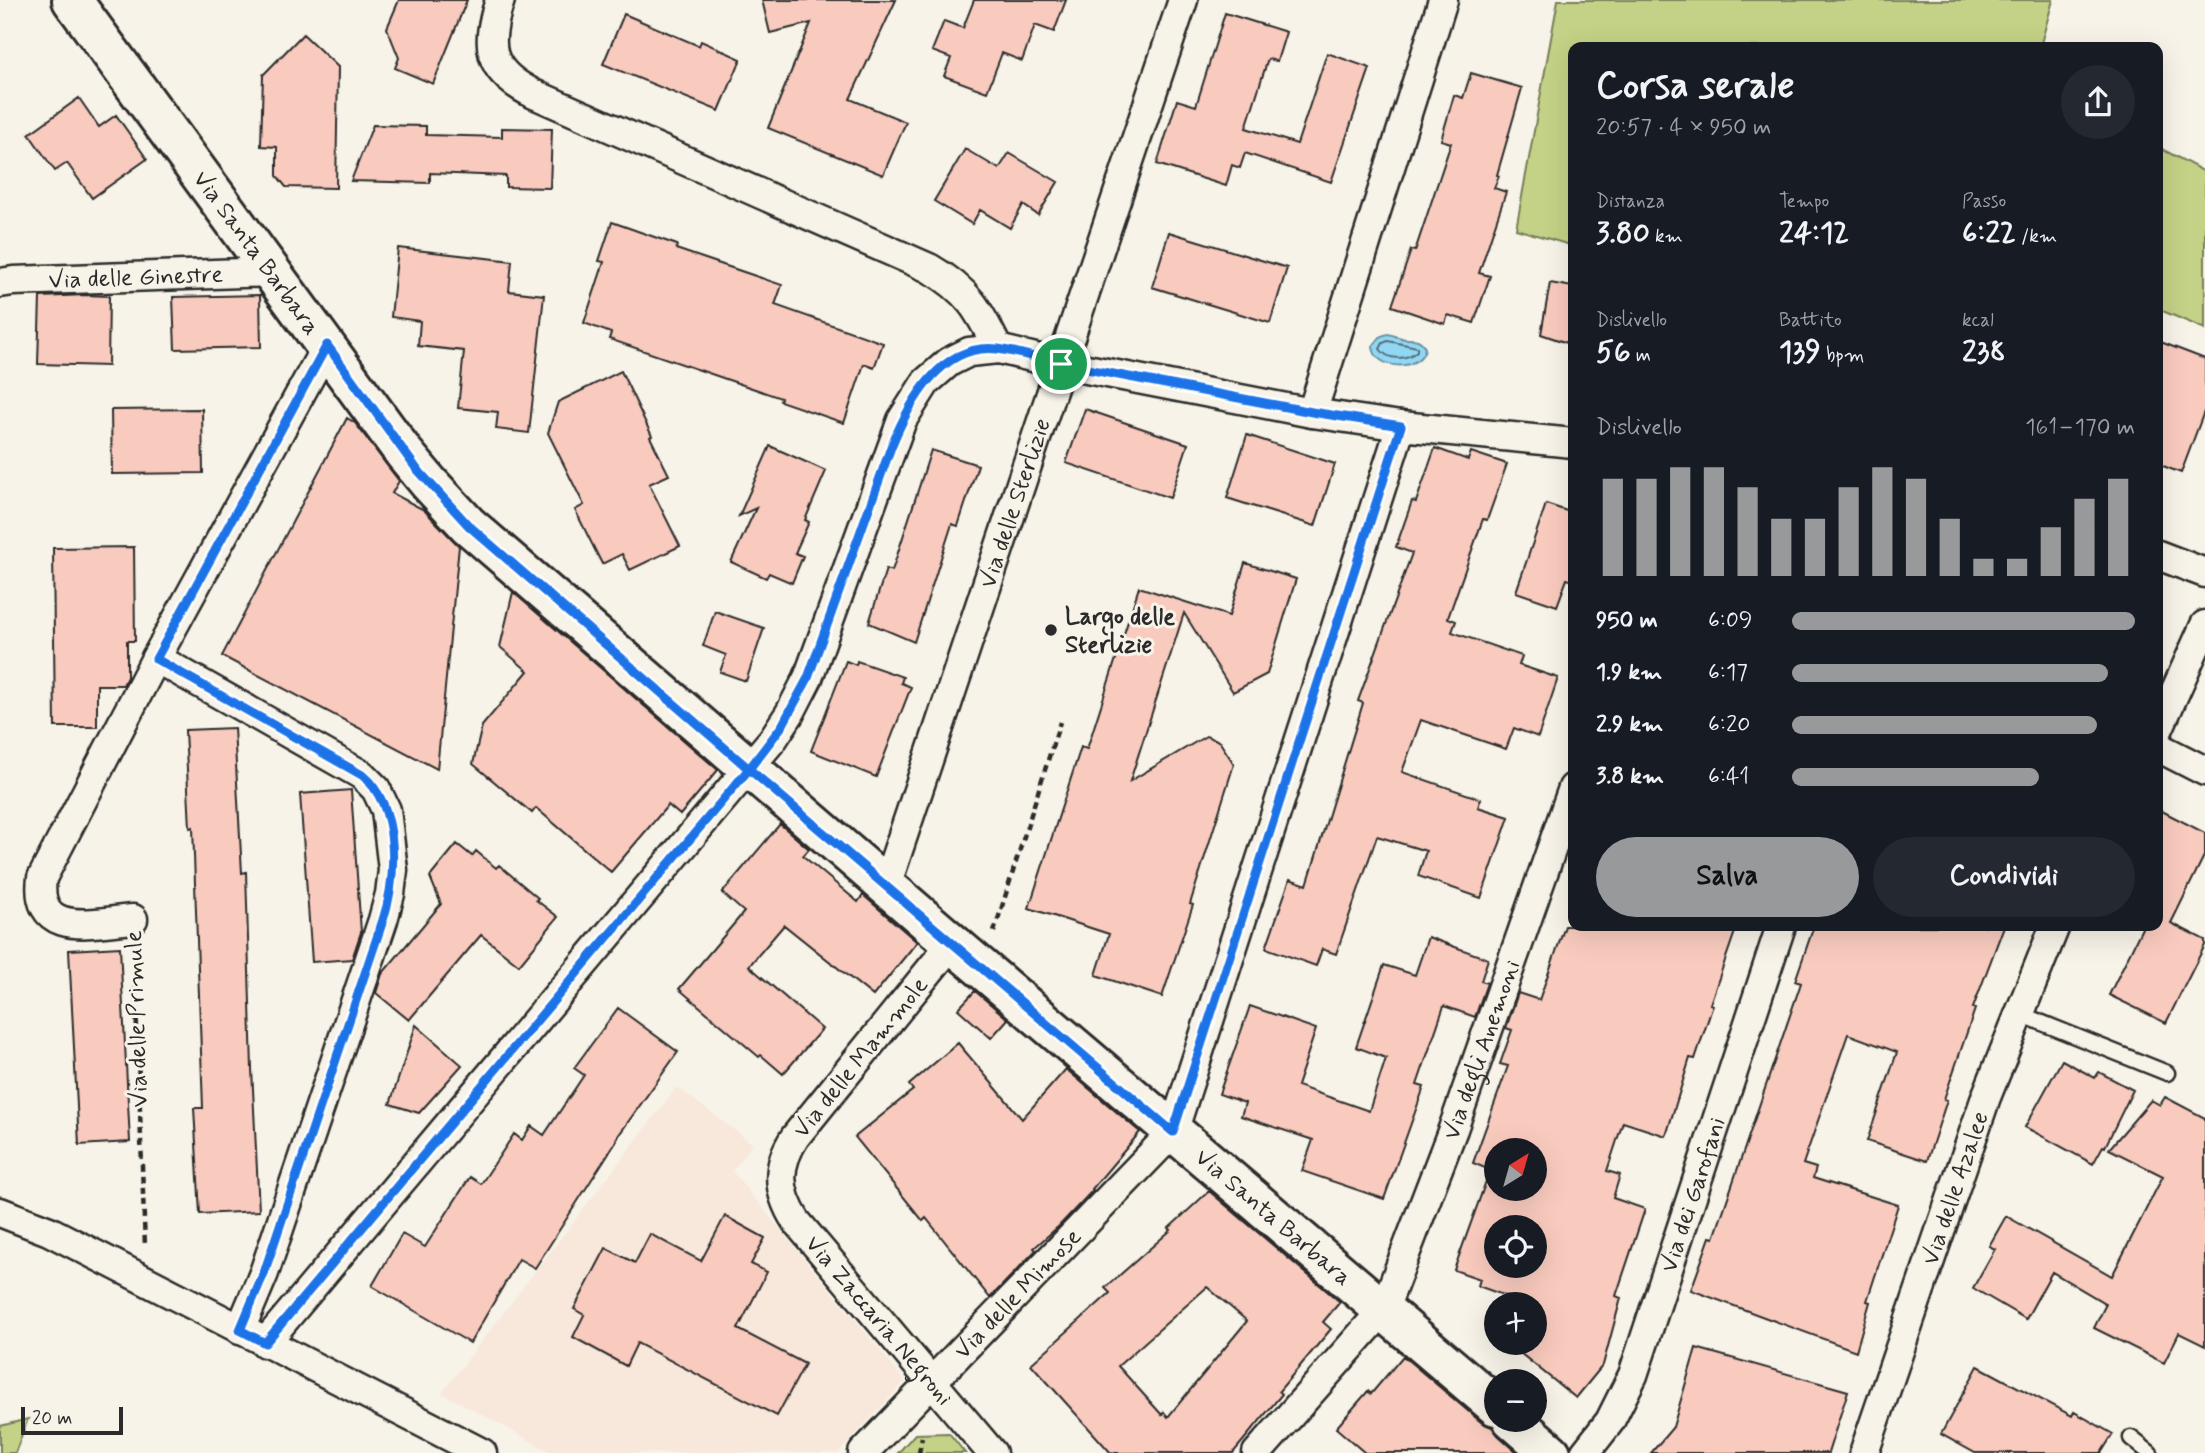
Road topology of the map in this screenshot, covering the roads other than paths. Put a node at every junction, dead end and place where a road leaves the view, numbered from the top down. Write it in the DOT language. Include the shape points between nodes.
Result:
graph roads {
  1 [pos="72,0"];
  2 [pos="500,0"];
  3 [pos="1182,0"];
  4 [pos="1443,0"];
  5 [pos="272,272"];
  6 [pos="0,283"];
  7 [pos="327,345"];
  8 [pos="998,349"];
  9 [pos="1061,364"];
  10 [pos="1312,412"];
  11 [pos="1401,426"];
  12 [pos="1568,443"];
  13 [pos="2163,557"];
  14 [pos="2205,573"];
  15 [pos="2205,625"];
  16 [pos="156,659"];
  17 [pos="2163,719"];
  18 [pos="2163,750"];
  19 [pos="749,769"];
  20 [pos="2205,771"];
  21 [pos="1568,802"];
  22 [pos="887,886"];
  23 [pos="133,919"];
  24 [pos="1779,931"];
  25 [pos="2053,931"];
  26 [pos="952,943"];
  27 [pos="2020,1014"];
  28 [pos="2167,1073"];
  29 [pos="1173,1132"];
  30 [pos="780,1178"];
  31 [pos="0,1212"];
  32 [pos="1384,1309"];
  33 [pos="252,1337"];
  34 [pos="932,1381"];
  35 [pos="1484,1396"];
  36 [pos="1527,1432"];
  37 [pos="2132,1438"];
  38 [pos="482,1453"];
  39 [pos="863,1453"];
  40 [pos="992,1453"];
  41 [pos="1257,1453"];
  42 [pos="1551,1453"];
  43 [pos="1585,1453"];
  44 [pos="1864,1453"];
  45 [pos="2150,1453"];
  1 -- 5 [label="street, Via Santa Barbara"];
  2 -- 8 [label="street" via="491,29 491,51 512,81 929,268 971,300"];
  3 -- 9 [label="street, Via delle Sterlizie"];
  4 -- 10 [label="street"];
  5 -- 6 [label="street, Via delle Ginestre"];
  5 -- 7 [label="street, Via Santa Barbara"];
  7 -- 16 [label="street, Via delle Primule"];
  7 -- 19 [label="street, Via Santa Barbara" via="410,460 461,519"];
  8 -- 9 [label="street"];
  8 -- 19 [label="street" via="969,352 949,362 926,382 909,406 808,678 782,726"];
  9 -- 10 [label="street"];
  9 -- 22 [label="street, Via delle Sterlizie"];
  10 -- 11 [label="street"];
  11 -- 12 [label="street"];
  11 -- 29 [label="street"];
  13 -- 14 [label="street"];
  15 -- 17 [label="street"];
  16 -- 23 [label="street, Via delle Primule" via="45,870 41,888 42,903 59,921"];
  16 -- 33 [label="street" via="362,775 384,804 391,846 392,880 383,920 264,1273"];
  18 -- 20 [label="street"];
  19 -- 22 [label="street, Via Santa Barbara"];
  19 -- 33 [label="street"];
  21 -- 32 [label="street, Via degli Anemoni"];
  22 -- 26 [label="street, Via Santa Barbara"];
  24 -- 43 [label="street, Via dei Garofani" via="1633,1375 1610,1421"];
  25 -- 27 [label="street, Via delle Azalee"];
  26 -- 29 [label="street, Via Santa Barbara"];
  26 -- 30 [label="street, Via delle Mammole" via="795,1137 786,1150"];
  27 -- 28 [label="lane"];
  27 -- 44 [label="street, Via delle Azalee" via="1986,1097"];
  29 -- 32 [label="street, Via Santa Barbara"];
  29 -- 34 [label="street, Via delle Mimose"];
  30 -- 34 [label="street, Via Zaccaria Negroni" via="796,1221"];
  31 -- 33 [label="street" via="49,1231"];
  32 -- 35 [label="street, Via Santa Barbara"];
  32 -- 41 [label="street"];
  33 -- 38 [label="street"];
  34 -- 39 [label="street, Via delle Mimose"];
  34 -- 40 [label="street, Via Zaccaria Negroni"];
  36 -- 42 [label="street"];
  37 -- 45 [label="lane"];
}
